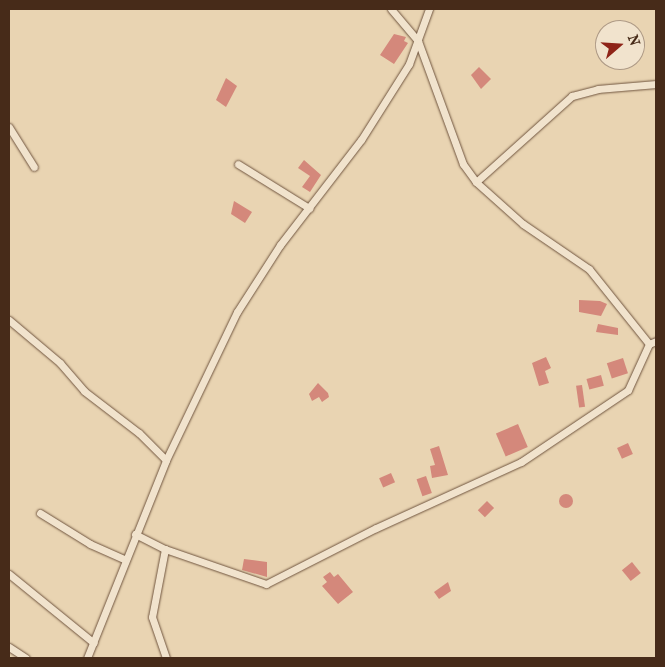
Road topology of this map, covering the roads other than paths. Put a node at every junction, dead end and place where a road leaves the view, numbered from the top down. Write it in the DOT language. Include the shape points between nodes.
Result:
graph roads {
  1 [pos="391,9"];
  2 [pos="429,9"];
  3 [pos="418,41"];
  4 [pos="656,84"];
  5 [pos="9,127"];
  6 [pos="238,164"];
  7 [pos="34,167"];
  8 [pos="476,182"];
  9 [pos="309,208"];
  10 [pos="9,320"];
  11 [pos="653,342"];
  12 [pos="166,460"];
  13 [pos="40,512"];
  14 [pos="135,534"];
  15 [pos="165,549"];
  16 [pos="124,559"];
  17 [pos="9,574"];
  18 [pos="94,643"];
  19 [pos="9,647"];
  20 [pos="26,658"];
  21 [pos="87,658"];
  22 [pos="166,658"];
  1 -- 3 [label="street"];
  2 -- 3 [label="street"];
  3 -- 8 [label="street" via="463,164"];
  3 -- 9 [label="street" via="409,64 361,140"];
  4 -- 8 [label="street" via="598,89 572,96"];
  5 -- 7 [label="street"];
  6 -- 9 [label="street"];
  8 -- 11 [label="street" via="524,224 589,269"];
  9 -- 12 [label="street" via="236,312"];
  10 -- 12 [label="street" via="60,364 84,391 139,433"];
  11 -- 15 [label="street" via="628,390 522,462 376,528 276,580 258,584"];
  12 -- 14 [label="street"];
  13 -- 16 [label="street" via="90,544"];
  14 -- 15 [label="street"];
  14 -- 16 [label="street"];
  15 -- 22 [label="street" via="152,617"];
  16 -- 18 [label="street"];
  17 -- 18 [label="street"];
  18 -- 21 [label="street"];
  19 -- 20 [label="street"];
}
